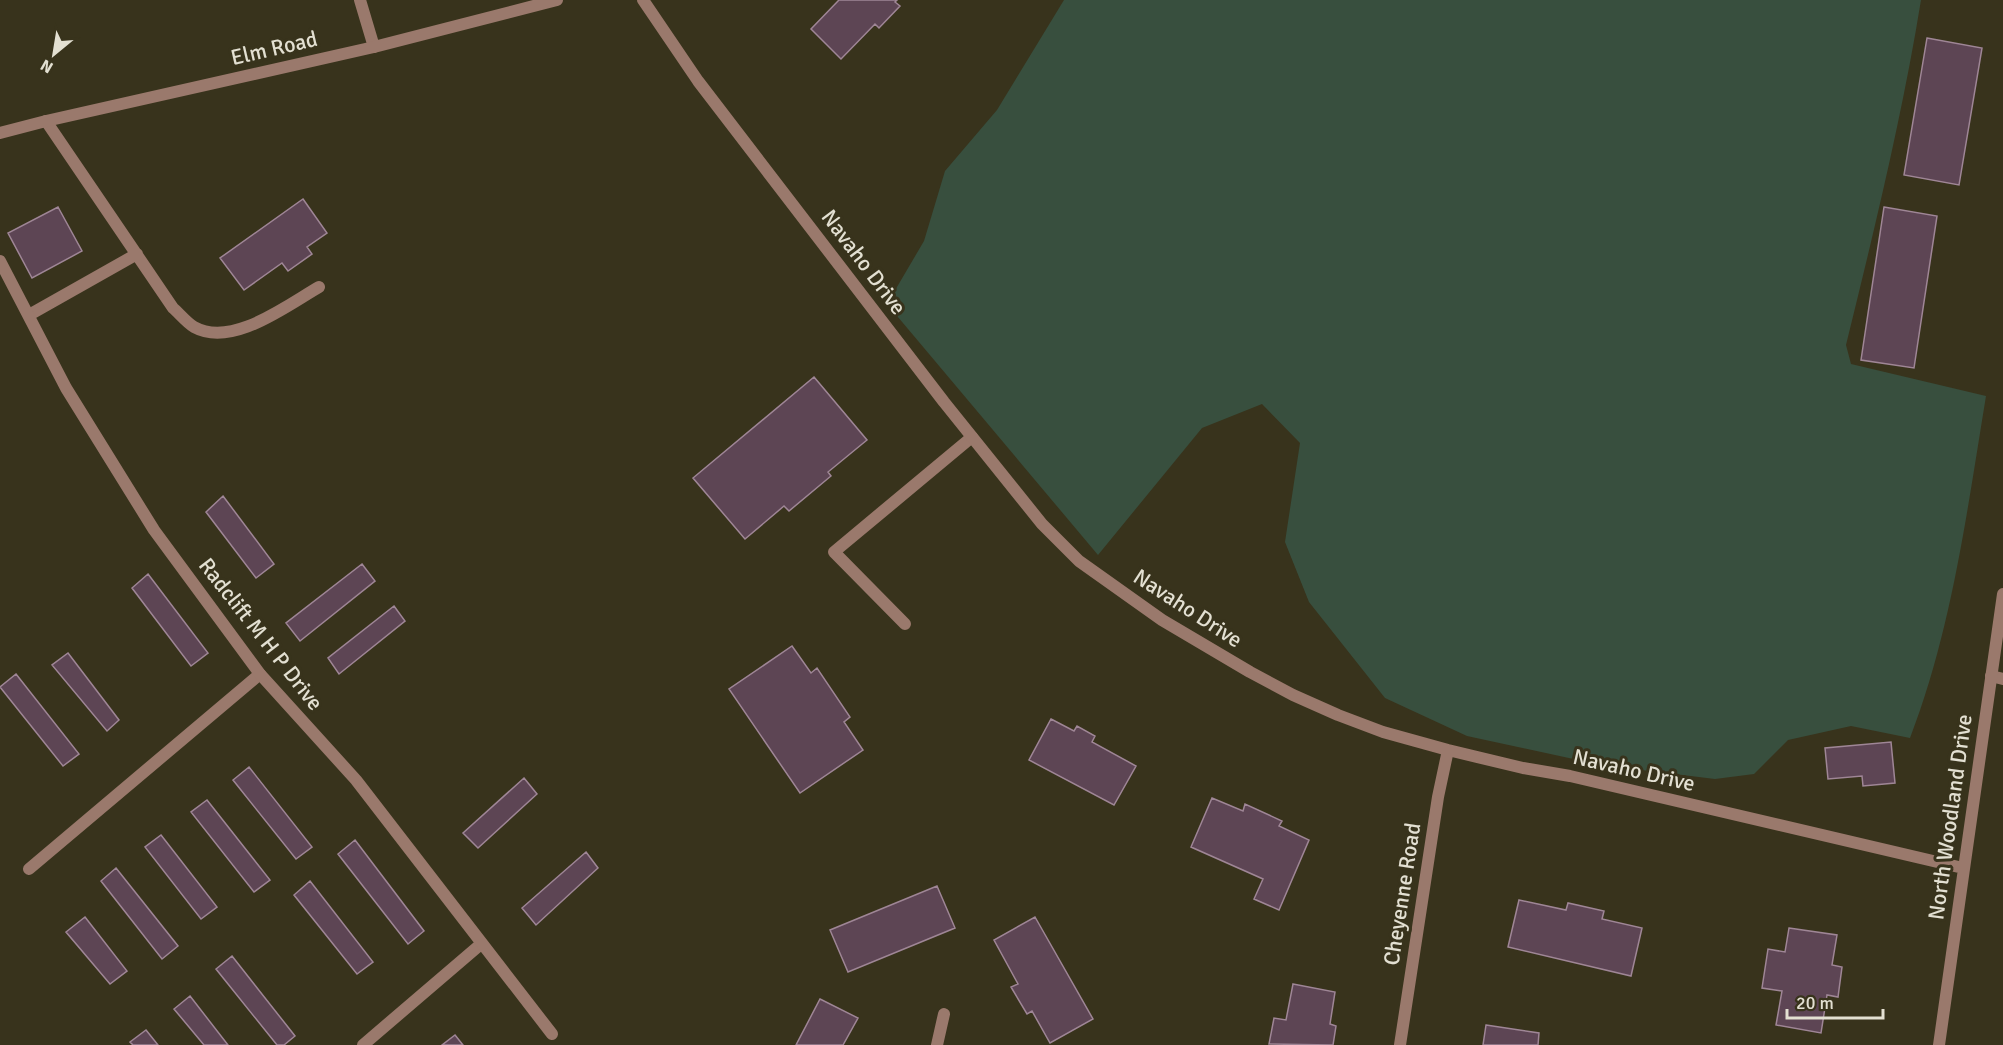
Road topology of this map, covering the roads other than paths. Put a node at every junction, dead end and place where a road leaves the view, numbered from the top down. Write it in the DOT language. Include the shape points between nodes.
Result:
graph roads {
  1 [pos="360,0"];
  2 [pos="557,0"];
  3 [pos="643,0"];
  4 [pos="374,47"];
  5 [pos="46,121"];
  6 [pos="0,133"];
  7 [pos="137,254"];
  8 [pos="0,261"];
  9 [pos="319,287"];
  10 [pos="29,315"];
  11 [pos="972,437"];
  12 [pos="2003,594"];
  13 [pos="905,624"];
  14 [pos="260,674"];
  15 [pos="1997,677"];
  16 [pos="1448,750"];
  17 [pos="1963,868"];
  18 [pos="28,869"];
  19 [pos="482,944"];
  20 [pos="944,1014"];
  21 [pos="552,1034"];
  22 [pos="363,1045"];
  23 [pos="937,1045"];
  24 [pos="1400,1045"];
  25 [pos="1938,1045"];
  1 -- 4 [label="street"];
  2 -- 4 [label="street, Elm Road"];
  3 -- 11 [label="street, Navaho Drive" via="698,81"];
  4 -- 5 [label="street, Elm Road"];
  5 -- 6 [label="street, Elm Road"];
  5 -- 7 [label="street"];
  7 -- 9 [label="street" via="173,308 194,327 218,333 247,328"];
  7 -- 10 [label="street"];
  8 -- 10 [label="street, Radclift M H P Drive"];
  10 -- 14 [label="street, Radclift M H P Drive" via="66,388 154,530"];
  11 -- 13 [label="street" via="834,552"];
  11 -- 16 [label="street, Navaho Drive" via="1042,524 1079,561 1162,620 1293,695 1383,732"];
  12 -- 15 [label="street, North Woodland Drive"];
  14 -- 18 [label="street"];
  14 -- 19 [label="street, Radclift M H P Drive" via="356,780"];
  15 -- 17 [label="street, North Woodland Drive"];
  16 -- 17 [label="street, Navaho Drive"];
  16 -- 24 [label="street, Cheyenne Road" via="1437,797"];
  17 -- 25 [label="street, North Woodland Drive"];
  19 -- 21 [label="street, Radclift M H P Drive"];
  19 -- 22 [label="street"];
  20 -- 23 [label="street"];
}
